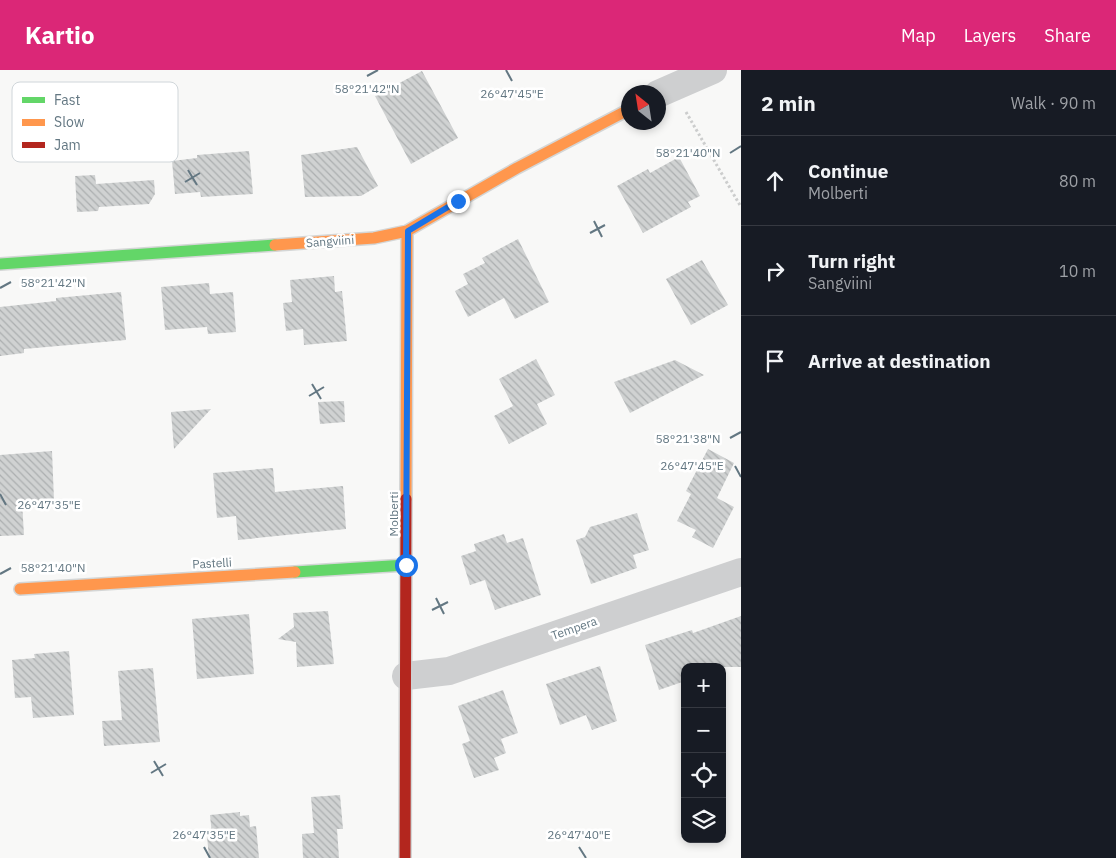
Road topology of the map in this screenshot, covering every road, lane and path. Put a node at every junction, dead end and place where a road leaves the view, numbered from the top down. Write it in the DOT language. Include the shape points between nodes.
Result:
graph roads {
  1 [pos="712,70"];
  2 [pos="666,91"];
  3 [pos="666,93"];
  4 [pos="621,114"];
  5 [pos="741,207"];
  6 [pos="408,231"];
  7 [pos="0,264"];
  8 [pos="406,565"];
  9 [pos="741,572"];
  10 [pos="20,588"];
  11 [pos="406,676"];
  12 [pos="405,858"];
  1 -- 2 [label="street"];
  3 -- 5 [label="path"];
  4 -- 6 [label="street, Sangviini" via="517,168"];
  6 -- 7 [label="street, Sangviini" via="374,238"];
  6 -- 8 [label="street, Molberti"];
  8 -- 10 [label="street, Pastelli"];
  8 -- 11 [label="street, Molberti"];
  9 -- 11 [label="street, Tempera" via="450,671"];
  11 -- 12 [label="street, Molberti"];
}
